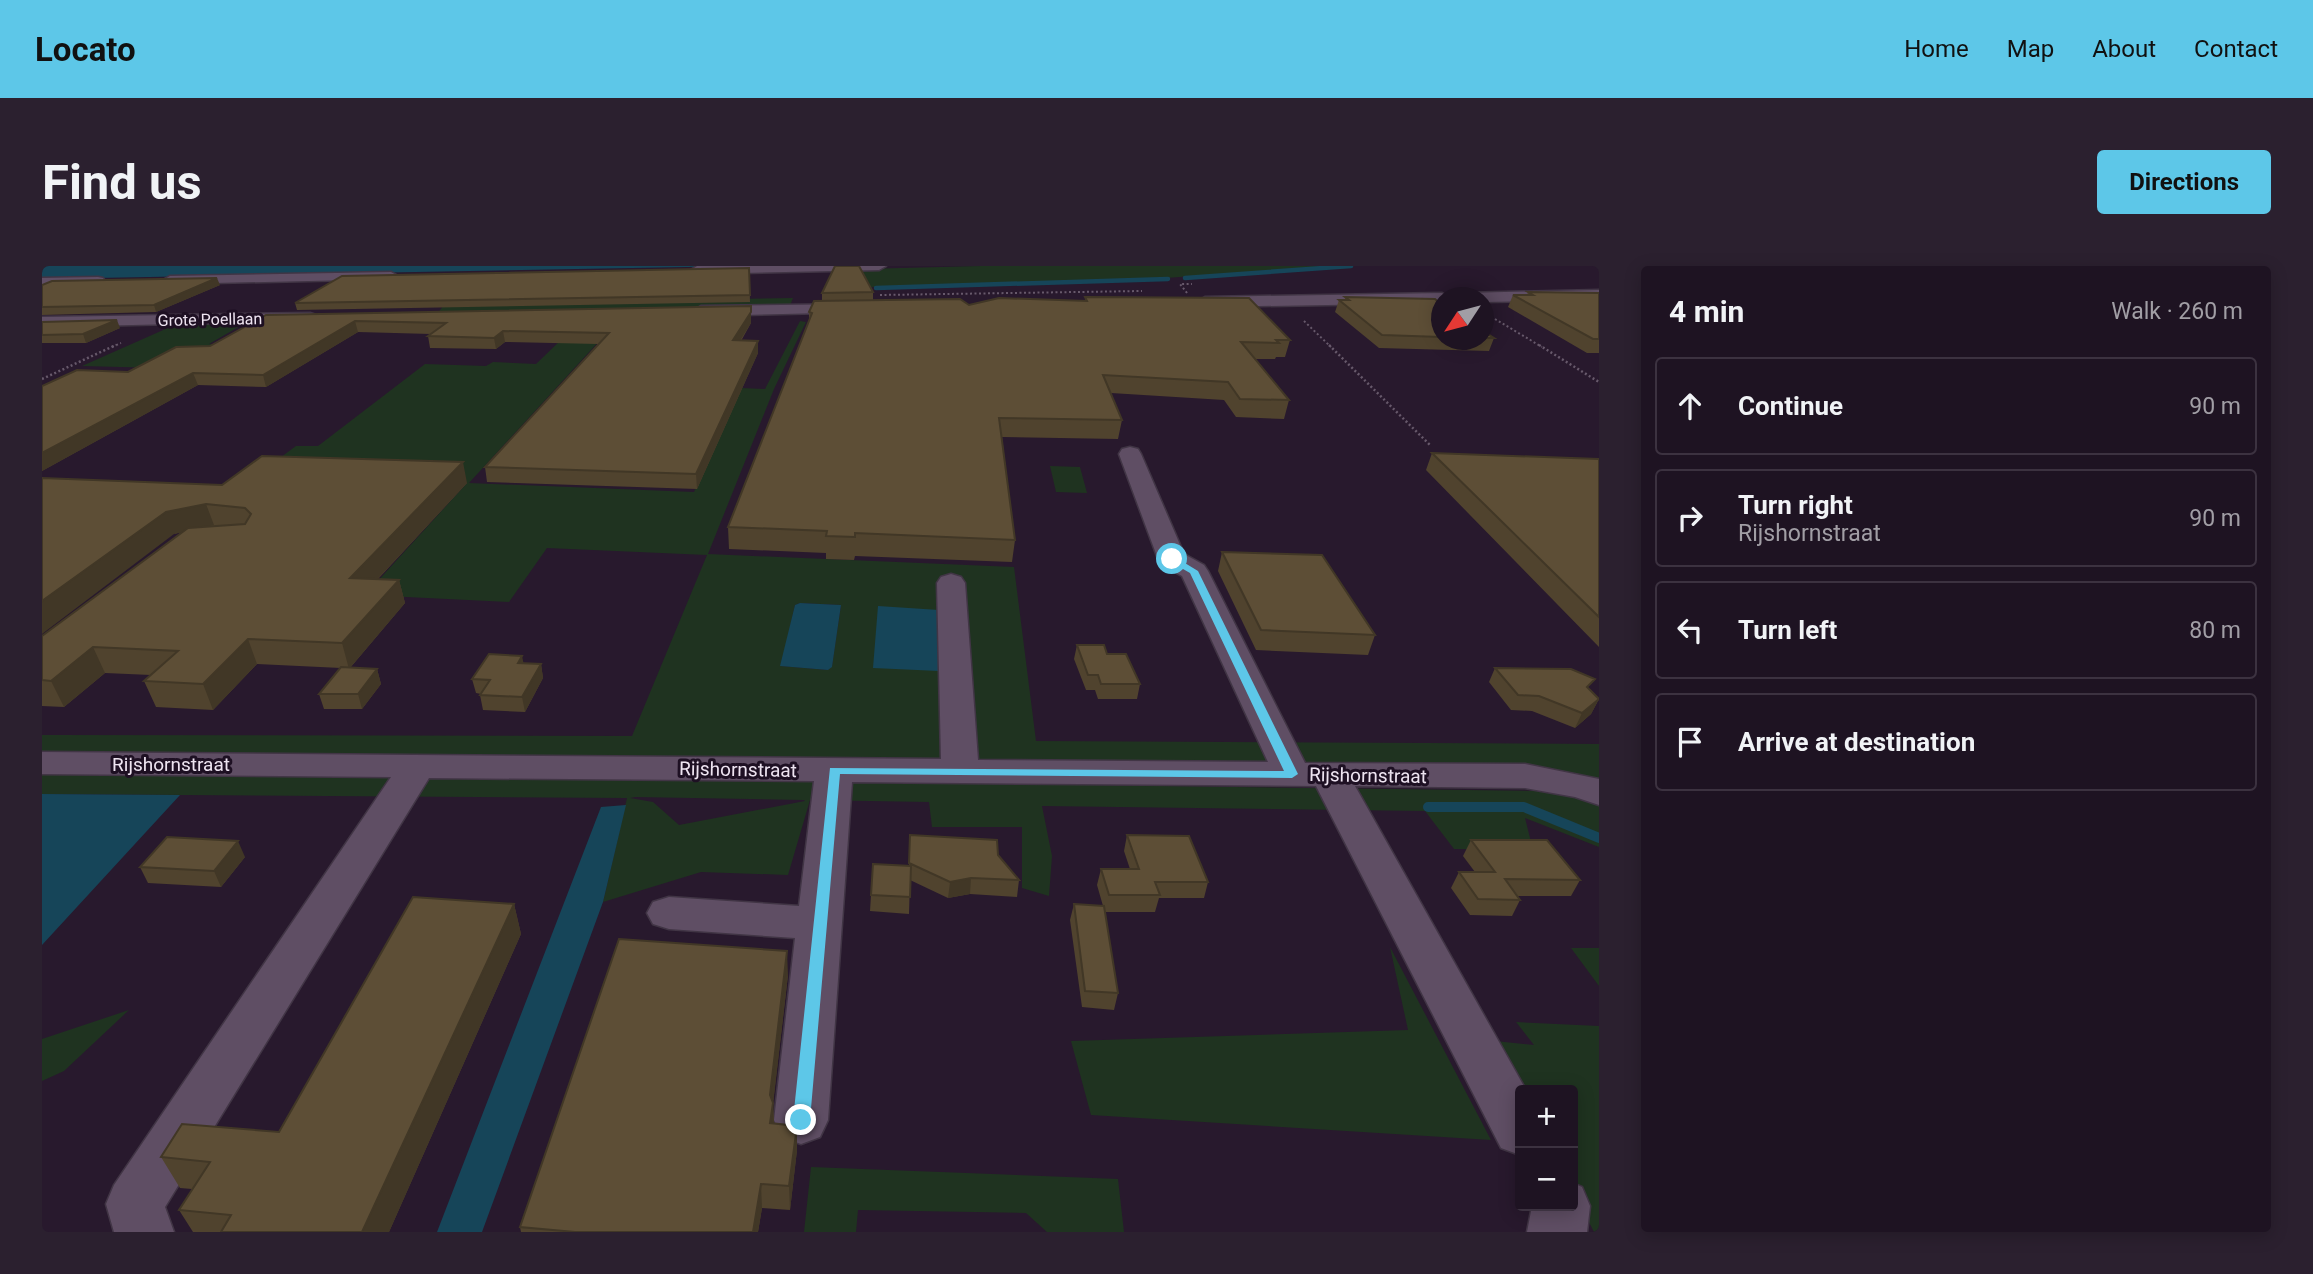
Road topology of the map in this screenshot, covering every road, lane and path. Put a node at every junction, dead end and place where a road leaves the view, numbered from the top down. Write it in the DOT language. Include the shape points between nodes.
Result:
graph roads {
  1 [pos="879,266"];
  2 [pos="677,270"];
  3 [pos="401,275"];
  4 [pos="152,280"];
  5 [pos="810,280"];
  6 [pos="111,281"];
  7 [pos="42,282"];
  8 [pos="1142,291"];
  9 [pos="1599,295"];
  10 [pos="1494,297"];
  11 [pos="1431,298"];
  12 [pos="1283,301"];
  13 [pos="874,302"];
  14 [pos="1200,309"];
  15 [pos="797,310"];
  16 [pos="691,312"];
  17 [pos="332,317"];
  18 [pos="1495,318"];
  19 [pos="172,320"];
  20 [pos="42,322"];
  21 [pos="42,379"];
  22 [pos="1599,382"];
  23 [pos="1431,446"];
  24 [pos="1130,454"];
  25 [pos="951,583"];
  26 [pos="42,763"];
  27 [pos="417,766"];
  28 [pos="834,770"];
  29 [pos="960,771"];
  30 [pos="1311,774"];
  31 [pos="1599,793"];
  32 [pos="669,912"];
  33 [pos="820,924"];
  34 [pos="801,1120"];
  35 [pos="1515,1121"];
  36 [pos="1559,1211"];
  37 [pos="144,1232"];
  38 [pos="1557,1232"];
  1 -- 5 [label="street"];
  2 -- 5 [label="street"];
  3 -- 4 [label="street"];
  5 -- 15 [label="street"];
  6 -- 7 [label="street"];
  8 -- 13 [label="path"];
  9 -- 10 [label="street"];
  11 -- 12 [label="street"];
  12 -- 14 [label="street"];
  12 -- 23 [label="path"];
  13 -- 15 [label="street"];
  15 -- 16 [label="street"];
  17 -- 19 [label="street, Grote Poellaan"];
  18 -- 22 [label="path"];
  19 -- 20 [label="street, Grote Poellaan"];
  19 -- 21 [label="path"];
  24 -- 30 [label="lane" via="1172,559 1194,571"];
  25 -- 29 [label="street"];
  26 -- 27 [label="street, Rijshornstraat"];
  27 -- 28 [label="street, Rijshornstraat"];
  27 -- 37 [label="street" via="135,1204"];
  28 -- 29 [label="street, Rijshornstraat"];
  28 -- 33 [label="street"];
  29 -- 30 [label="street, Rijshornstraat"];
  30 -- 31 [label="street, Rijshornstraat" via="1525,776"];
  30 -- 35 [label="street"];
  32 -- 33 [label="street"];
  33 -- 34 [label="street"];
  36 -- 38 [label="street"];
}
